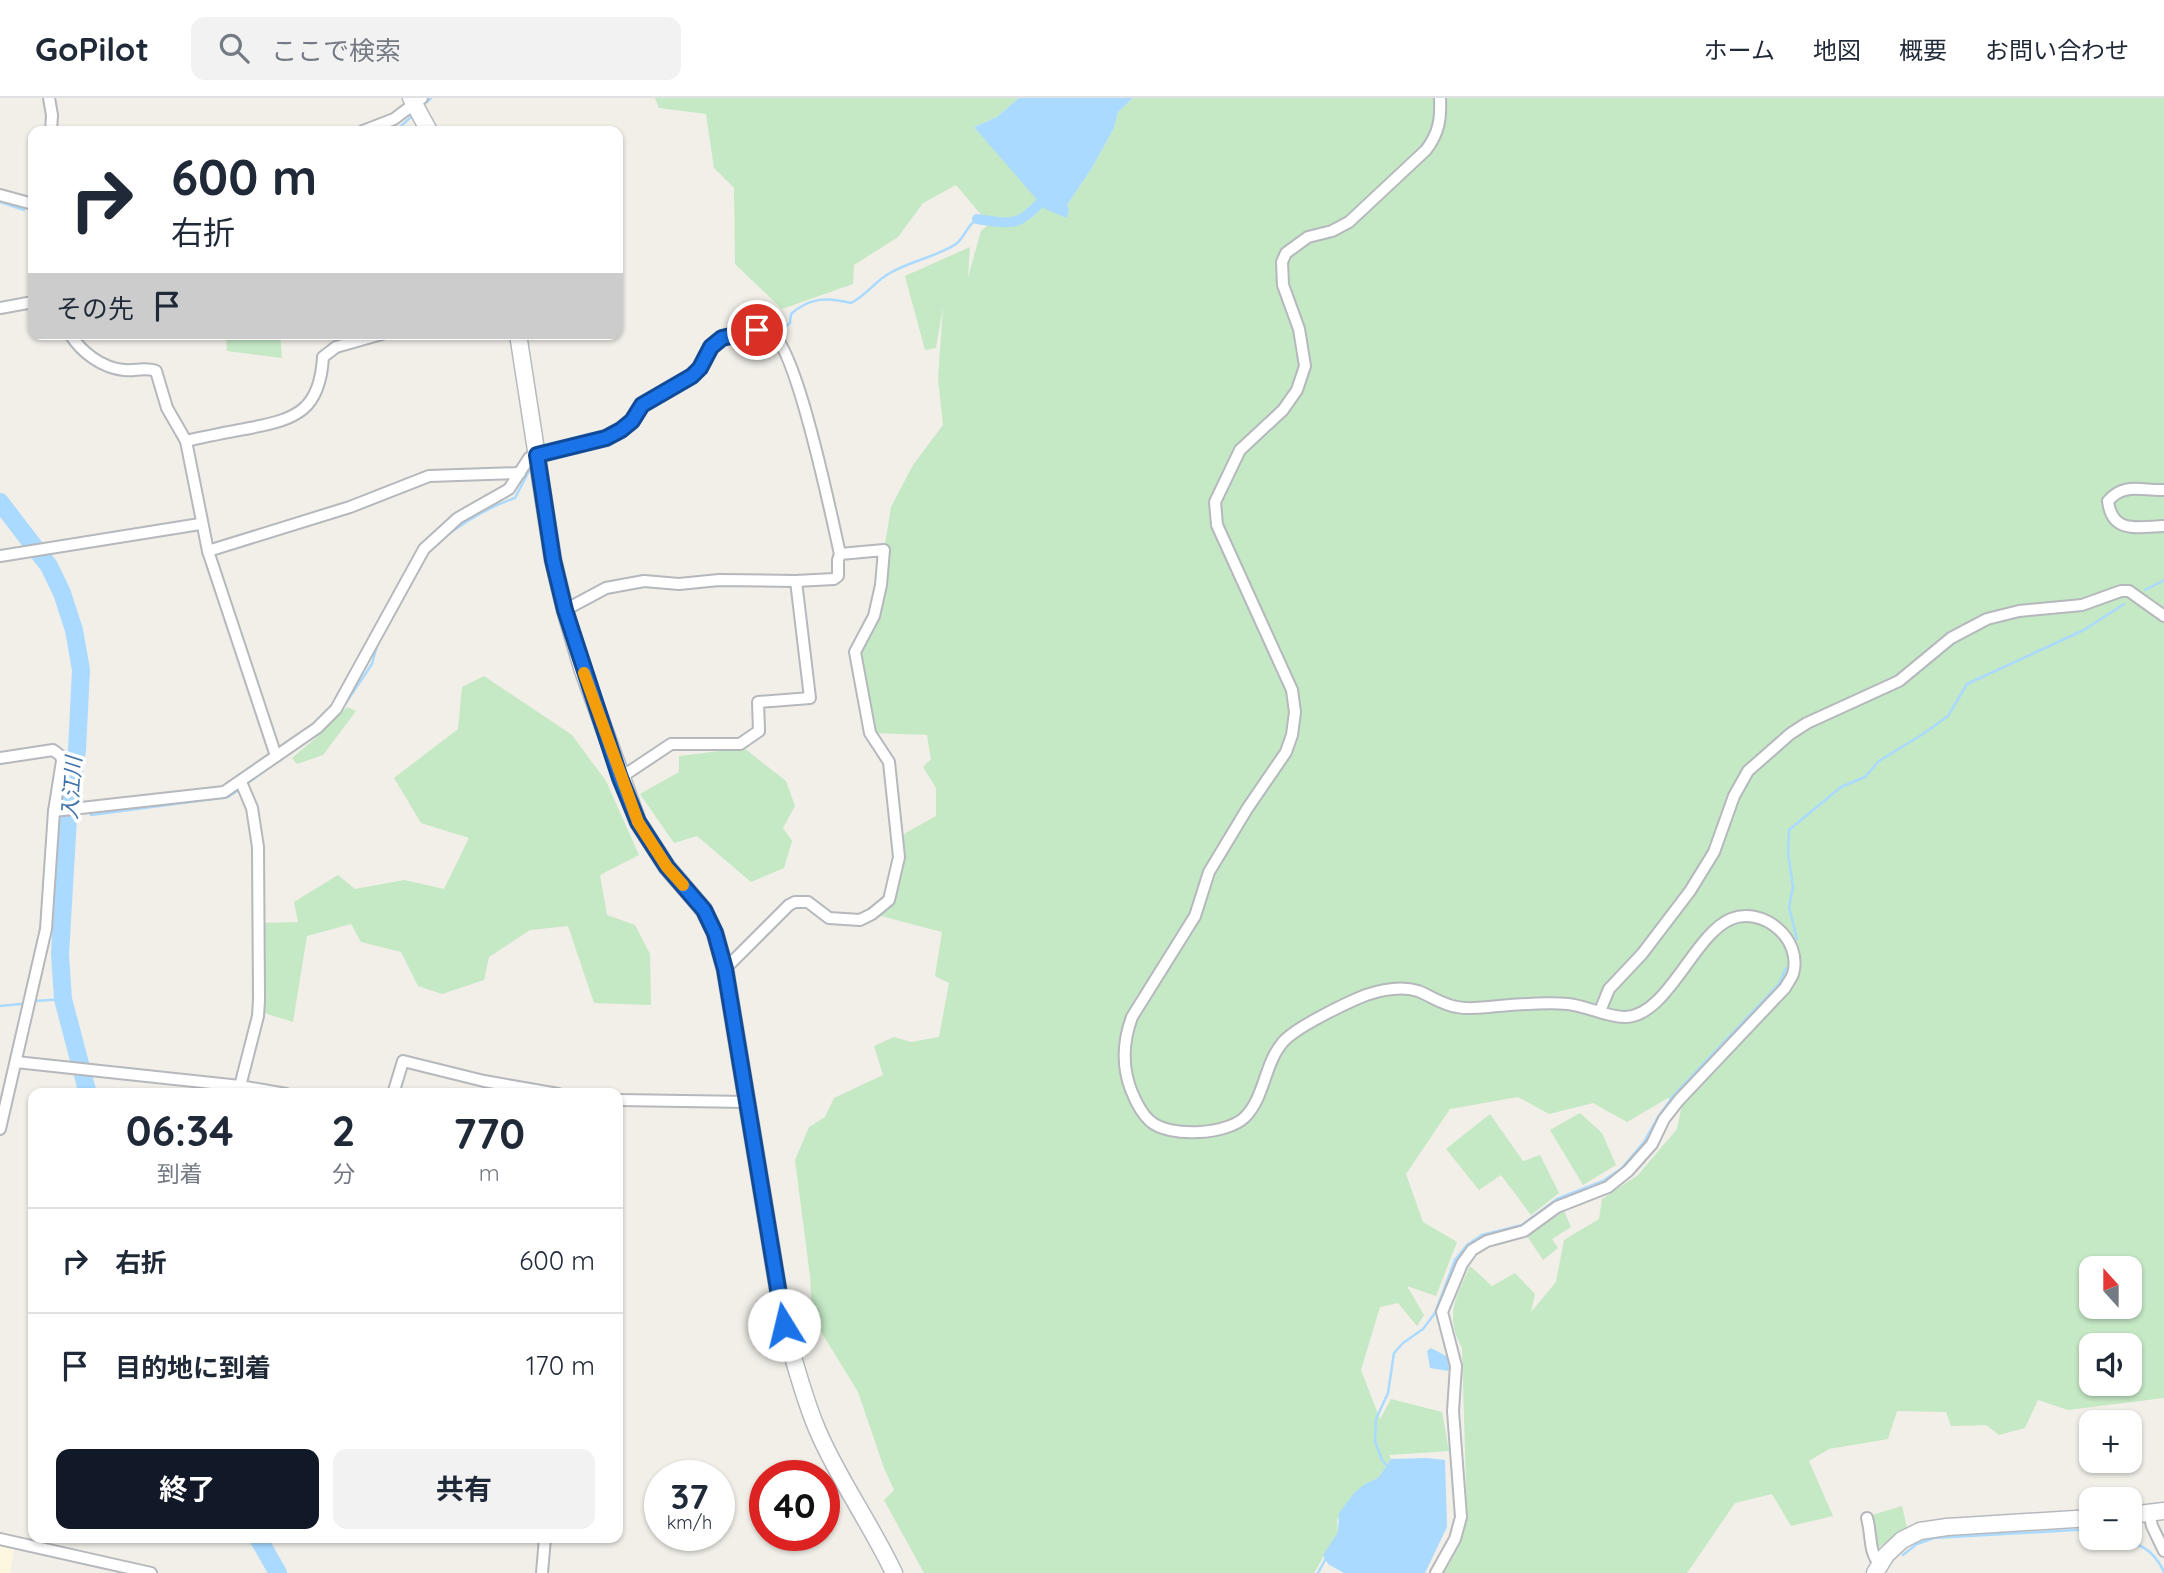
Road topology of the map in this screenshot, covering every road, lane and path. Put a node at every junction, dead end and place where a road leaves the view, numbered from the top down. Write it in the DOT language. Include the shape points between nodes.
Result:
graph roads {
  1 [pos="49,98"];
  2 [pos="1440,98"];
  3 [pos="416,100"];
  4 [pos="51,126"];
  5 [pos="376,126"];
  6 [pos="427,126"];
  7 [pos="0,195"];
  8 [pos="28,203"];
  9 [pos="28,303"];
  10 [pos="0,308"];
  11 [pos="73,340"];
  12 [pos="361,340"];
  13 [pos="519,340"];
  14 [pos="186,441"];
  15 [pos="537,455"];
  16 [pos="520,473"];
  17 [pos="2164,490"];
  18 [pos="201,524"];
  19 [pos="2164,526"];
  20 [pos="208,551"];
  21 [pos="840,554"];
  22 [pos="0,556"];
  23 [pos="796,581"];
  24 [pos="565,610"];
  25 [pos="2164,615"];
  26 [pos="276,756"];
  27 [pos="0,758"];
  28 [pos="620,778"];
  29 [pos="244,787"];
  30 [pos="57,811"];
  31 [pos="725,969"];
  32 [pos="1600,1011"];
  33 [pos="16,1062"];
  34 [pos="225,1088"];
  35 [pos="240,1088"];
  36 [pos="395,1088"];
  37 [pos="524,1088"];
  38 [pos="623,1100"];
  39 [pos="748,1102"];
  40 [pos="0,1129"];
  41 [pos="2157,1512"];
  42 [pos="1867,1518"];
  43 [pos="2079,1519"];
  44 [pos="0,1539"];
  45 [pos="545,1543"];
  46 [pos="2164,1551"];
  47 [pos="1877,1569"];
  48 [pos="151,1573"];
  49 [pos="542,1573"];
  50 [pos="894,1573"];
  51 [pos="1436,1573"];
  1 -- 4 [label="street"];
  2 -- 32 [label="street" via="1436,137 1426,150 1349,222 1308,237 1286,253 1282,262 1283,285 1306,366 1283,410 1240,450 1214,502 1217,525 1292,690 1292,734 1286,752 1209,872 1195,916 1132,1017 1124,1055 1127,1079 1149,1120 1158,1127 1175,1132 1213,1130 1246,1117 1268,1065 1297,1030 1383,990 1418,991 1468,1009 1539,1003"];
  3 -- 5 [label="street" via="394,119"];
  3 -- 6 [label="street"];
  7 -- 8 [label="street"];
  9 -- 10 [label="street"];
  11 -- 14 [label="street" via="96,361 123,370 156,371 167,408"];
  12 -- 14 [label="street" via="336,347 323,358 316,394 300,413 282,422"];
  13 -- 15 [label="street"];
  14 -- 18 [label="street"];
  15 -- 16 [label="street" via="529,458"];
  15 -- 21 [label="street" via="606,438 632,421 642,405 692,376 722,338 757,330 775,336 800,392"];
  15 -- 24 [label="street"];
  16 -- 20 [label="street" via="429,476 350,507"];
  16 -- 26 [label="street" via="509,489 457,518 424,549 336,709"];
  17 -- 19 [label="street" via="2125,489 2108,501 2117,523"];
  18 -- 20 [label="street"];
  18 -- 22 [label="street"];
  20 -- 26 [label="street"];
  21 -- 23 [label="street" via="834,579"];
  21 -- 31 [label="street" via="884,550 874,616 855,652 870,733 889,762 899,857 889,900 860,920 829,918 808,902 795,902"];
  23 -- 24 [label="street" via="644,581 606,587"];
  23 -- 28 [label="street" via="810,698 758,702 759,731 740,744 671,744"];
  24 -- 28 [label="street"];
  25 -- 32 [label="street" via="2122,591 2082,606 2019,611 1987,619 1951,638 1899,681 1790,734 1748,771 1708,862 1642,954 1609,989"];
  26 -- 29 [label="street"];
  27 -- 30 [label="street" via="58,752 62,761"];
  28 -- 31 [label="street" via="638,822 667,867 704,910"];
  29 -- 30 [label="street"];
  29 -- 35 [label="street" via="258,846 259,1000"];
  30 -- 33 [label="street" via="46,929"];
  31 -- 39 [label="street"];
  32 -- 51 [label="street" via="1625,1017 1653,1006 1715,930 1744,915 1772,923 1791,948 1793,974 1785,988 1679,1100 1628,1171 1608,1187 1557,1207 1524,1231 1487,1241 1472,1250 1462,1264 1442,1312 1456,1366 1453,1411 1461,1517"];
  33 -- 34 [label="street"];
  33 -- 40 [label="street"];
  36 -- 37 [label="street" via="403,1061"];
  38 -- 39 [label="street"];
  39 -- 50 [label="street" via="784,1325 798,1377 817,1429"];
  41 -- 46 [label="street" via="2152,1526"];
  42 -- 47 [label="street"];
  43 -- 47 [label="street" via="1920,1531 1902,1540"];
  44 -- 48 [label="street"];
  45 -- 49 [label="street"];
}
